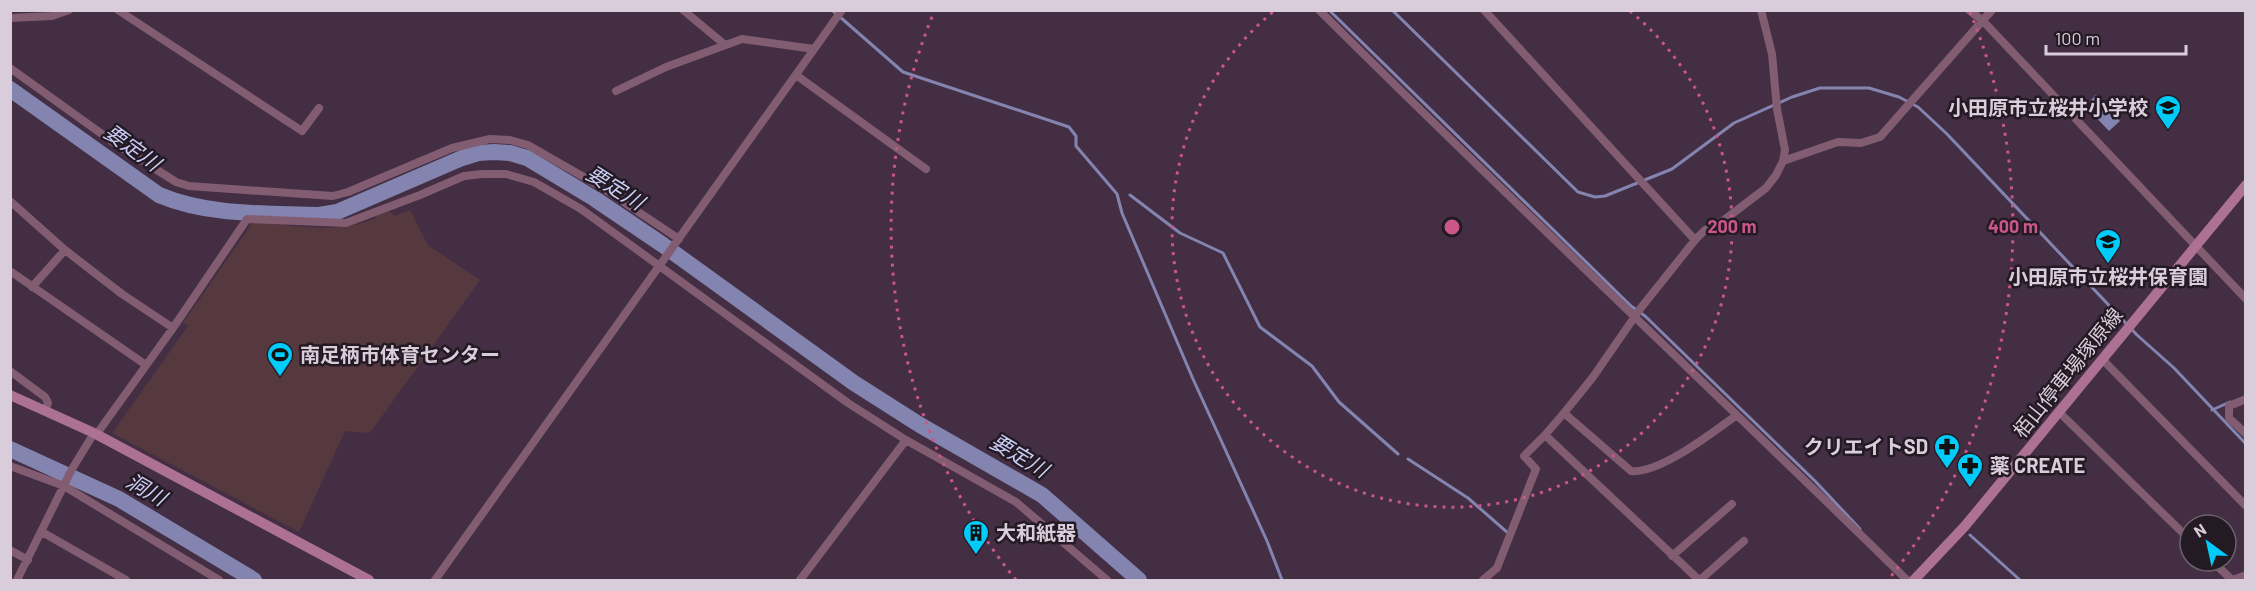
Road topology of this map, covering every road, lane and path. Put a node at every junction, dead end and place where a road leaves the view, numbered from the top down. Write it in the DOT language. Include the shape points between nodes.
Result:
graph roads {
  1 [pos="69,10"];
  2 [pos="118,10"];
  3 [pos="683,10"];
  4 [pos="842,10"];
  5 [pos="1319,10"];
  6 [pos="1484,10"];
  7 [pos="1761,10"];
  8 [pos="1969,10"];
  9 [pos="1992,10"];
  10 [pos="10,18"];
  11 [pos="1983,21"];
  12 [pos="724,44"];
  13 [pos="814,49"];
  14 [pos="10,68"];
  15 [pos="796,75"];
  16 [pos="616,90"];
  17 [pos="319,108"];
  18 [pos="1783,161"];
  19 [pos="926,169"];
  20 [pos="2246,185"];
  21 [pos="10,201"];
  22 [pos="1695,240"];
  23 [pos="678,241"];
  24 [pos="2196,245"];
  25 [pos="65,250"];
  26 [pos="663,263"];
  27 [pos="10,271"];
  28 [pos="32,287"];
  29 [pos="2246,299"];
  30 [pos="1636,314"];
  31 [pos="173,328"];
  32 [pos="2103,358"];
  33 [pos="146,365"];
  34 [pos="10,371"];
  35 [pos="10,395"];
  36 [pos="2246,399"];
  37 [pos="45,411"];
  38 [pos="2059,412"];
  39 [pos="1564,413"];
  40 [pos="1737,415"];
  41 [pos="95,434"];
  42 [pos="2246,434"];
  43 [pos="1545,435"];
  44 [pos="906,440"];
  45 [pos="10,465"];
  46 [pos="65,484"];
  47 [pos="1732,504"];
  48 [pos="2246,506"];
  49 [pos="2178,528"];
  50 [pos="42,532"];
  51 [pos="1744,541"];
  52 [pos="10,550"];
  53 [pos="1672,556"];
  54 [pos="28,560"];
  55 [pos="17,580"];
  56 [pos="126,580"];
  57 [pos="219,580"];
  58 [pos="369,580"];
  59 [pos="435,580"];
  60 [pos="800,580"];
  61 [pos="1107,580"];
  62 [pos="1483,580"];
  63 [pos="1699,580"];
  64 [pos="1907,580"];
  65 [pos="1914,580"];
  1 -- 10 [label="street" via="52,16"];
  2 -- 17 [label="street" via="302,131"];
  3 -- 12 [label="street"];
  4 -- 13 [label="street"];
  5 -- 30 [label="street"];
  6 -- 22 [label="street"];
  7 -- 18 [label="street" via="1772,54 1785,150"];
  8 -- 11 [label="street"];
  9 -- 11 [label="street"];
  11 -- 18 [label="street" via="1880,137 1861,143 1838,142"];
  11 -- 24 [label="street"];
  12 -- 13 [label="street" via="742,39"];
  12 -- 16 [label="street"];
  13 -- 15 [label="street"];
  14 -- 23 [label="street" via="158,171 189,186 333,196 452,148 490,139 510,140 601,187"];
  15 -- 19 [label="street"];
  15 -- 23 [label="street"];
  18 -- 22 [label="street" via="1766,188"];
  20 -- 24 [label="main road, 栢山停車場塚原線"];
  21 -- 25 [label="street"];
  22 -- 30 [label="street"];
  23 -- 26 [label="street"];
  24 -- 29 [label="street"];
  24 -- 32 [label="main road, 栢山停車場塚原線"];
  25 -- 28 [label="street"];
  25 -- 31 [label="street"];
  26 -- 31 [label="street" via="534,182 506,174 464,176 346,223 247,219"];
  26 -- 44 [label="street" via="848,403"];
  26 -- 59 [label="street"];
  27 -- 28 [label="street"];
  28 -- 33 [label="street"];
  30 -- 39 [label="street"];
  30 -- 40 [label="street"];
  31 -- 33 [label="street"];
  32 -- 38 [label="main road, 栢山停車場塚原線"];
  32 -- 48 [label="street"];
  33 -- 41 [label="street"];
  34 -- 37 [label="street" via="45,397"];
  35 -- 37 [label="main road"];
  36 -- 42 [label="street" via="2229,406 2229,417"];
  37 -- 41 [label="main road"];
  38 -- 49 [label="street"];
  38 -- 65 [label="main road, 栢山停車場塚原線" via="1965,526"];
  39 -- 40 [label="street" via="1631,471 1642,472 1683,452"];
  39 -- 43 [label="street"];
  40 -- 64 [label="street"];
  41 -- 46 [label="street"];
  41 -- 58 [label="main road"];
  43 -- 53 [label="street"];
  43 -- 62 [label="street" via="1524,456 1536,469 1497,568"];
  44 -- 60 [label="street"];
  44 -- 61 [label="street" via="1016,502"];
  45 -- 46 [label="street"];
  46 -- 50 [label="street"];
  46 -- 57 [label="street"];
  47 -- 53 [label="street"];
  50 -- 54 [label="street"];
  50 -- 56 [label="street"];
  51 -- 63 [label="street"];
  52 -- 54 [label="street"];
  53 -- 63 [label="street"];
  54 -- 55 [label="street"];
}
